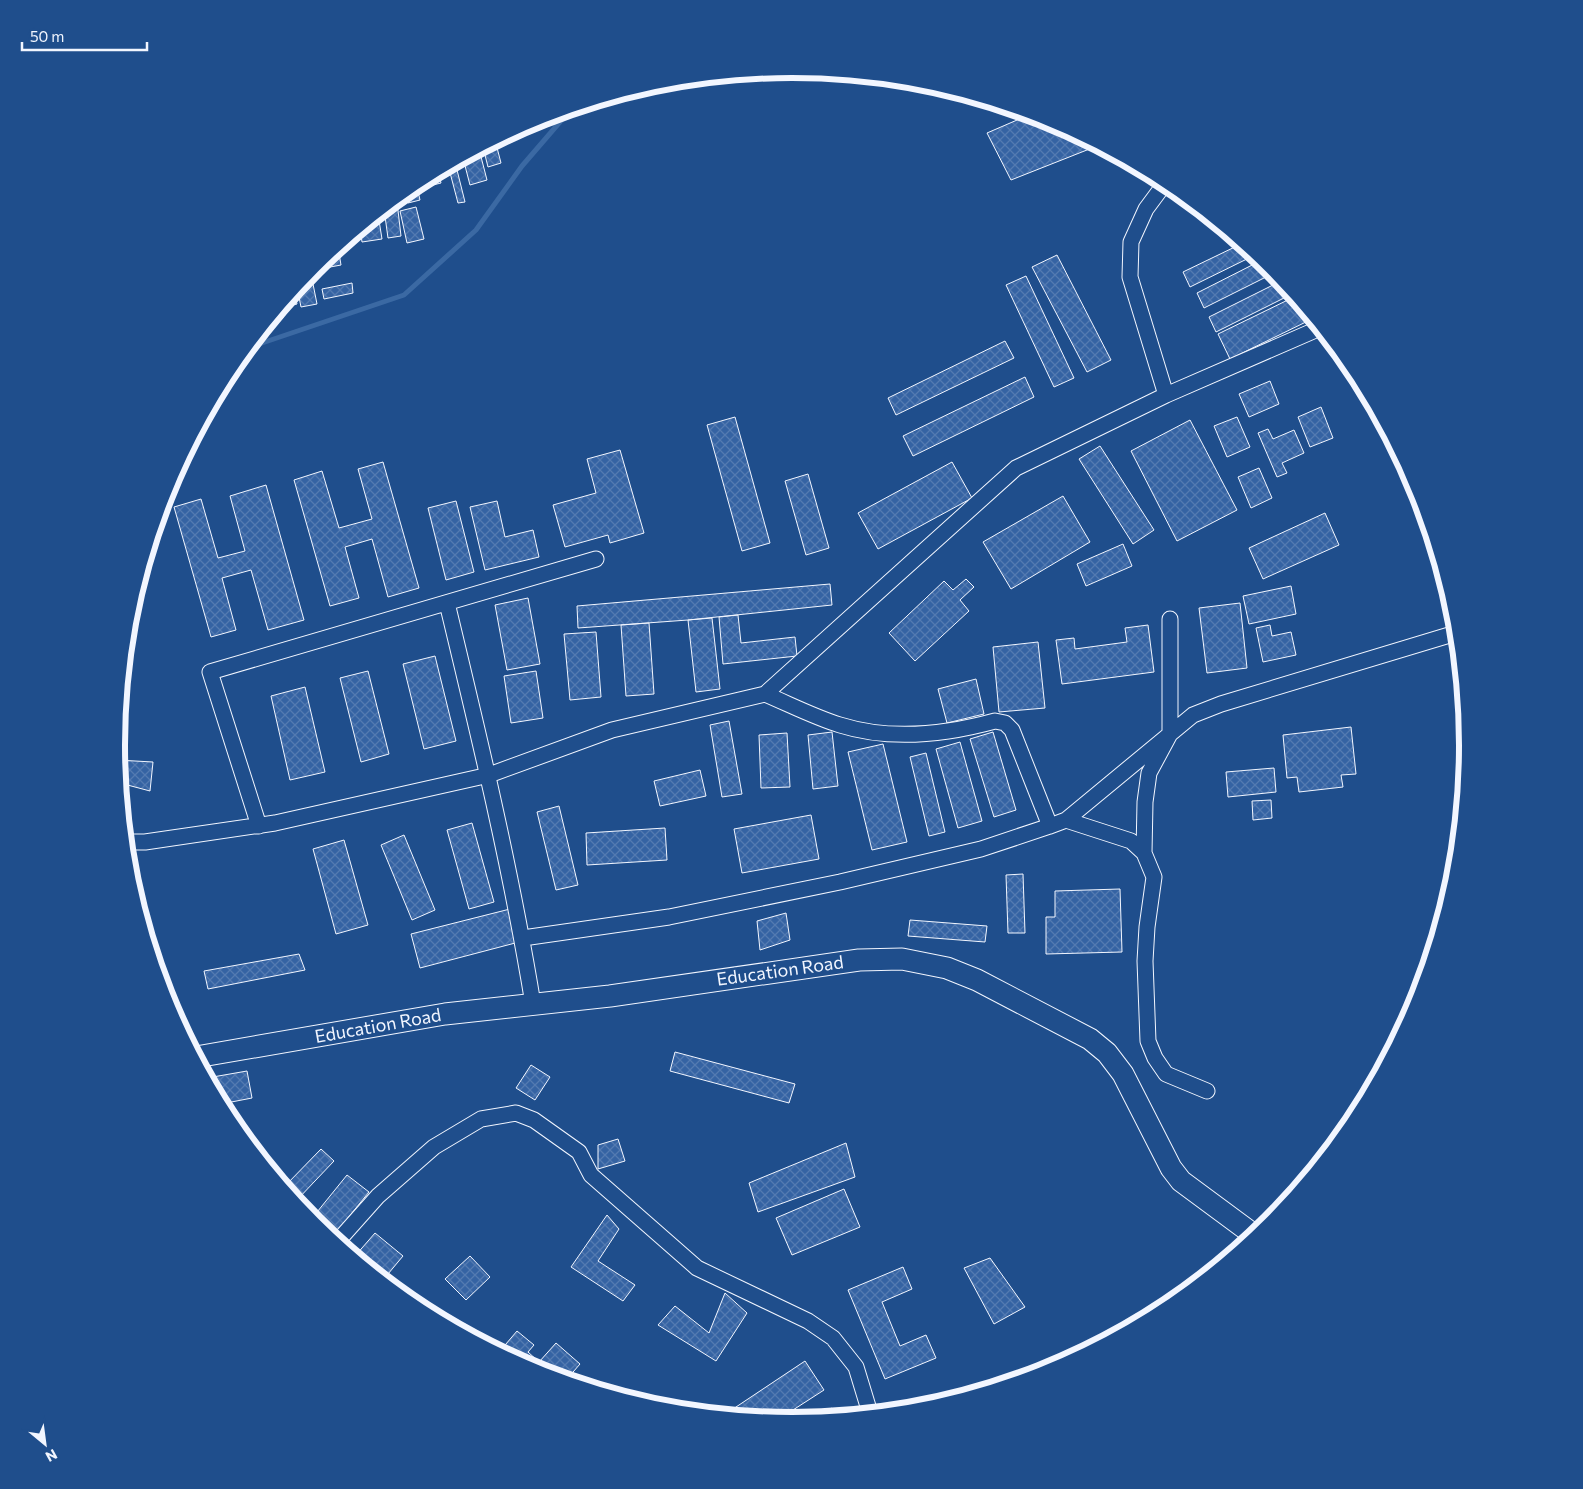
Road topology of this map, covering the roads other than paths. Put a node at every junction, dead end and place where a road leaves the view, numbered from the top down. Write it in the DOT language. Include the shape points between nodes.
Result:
graph roads {
  1 [pos="1161,189"];
  2 [pos="1315,330"];
  3 [pos="1166,394"];
  4 [pos="596,559"];
  5 [pos="447,603"];
  6 [pos="1170,619"];
  7 [pos="1449,635"];
  8 [pos="765,694"];
  9 [pos="1170,734"];
  10 [pos="489,775"];
  11 [pos="1066,820"];
  12 [pos="259,826"];
  13 [pos="1050,826"];
  14 [pos="132,842"];
  15 [pos="1144,853"];
  16 [pos="523,938"];
  17 [pos="533,1004"];
  18 [pos="202,1056"];
  19 [pos="1207,1091"];
  20 [pos="1248,1230"];
  21 [pos="342,1237"];
  22 [pos="868,1407"];
  1 -- 3 [label="street" via="1146,209 1132,242 1130,277"];
  2 -- 3 [label="street"];
  3 -- 8 [label="street" via="1016,468"];
  4 -- 5 [label="street"];
  5 -- 10 [label="street"];
  5 -- 12 [label="street" via="210,672"];
  6 -- 9 [label="street"];
  7 -- 9 [label="street" via="1220,704 1193,715"];
  8 -- 10 [label="street" via="612,730"];
  8 -- 13 [label="street" via="840,725 881,734 924,735 995,721 1006,723 1012,730"];
  9 -- 11 [label="street"];
  9 -- 15 [label="street" via="1149,773"];
  10 -- 12 [label="street"];
  10 -- 16 [label="street"];
  11 -- 13 [label="street"];
  11 -- 15 [label="street" via="1131,841"];
  12 -- 14 [label="street"];
  13 -- 16 [label="street" via="982,849 840,882 669,917"];
  15 -- 19 [label="street" via="1154,877 1145,961 1148,1040 1166,1074"];
  16 -- 17 [label="street"];
  17 -- 18 [label="street, Education Road" via="445,1014"];
  17 -- 20 [label="street, Education Road" via="859,960 902,959 947,968 977,980 1096,1043 1123,1074 1171,1168 1181,1181"];
  21 -- 22 [label="street" via="378,1196 434,1147 481,1119 516,1112 534,1120 579,1152 590,1175 697,1268 808,1321 833,1338 856,1366"];
}
